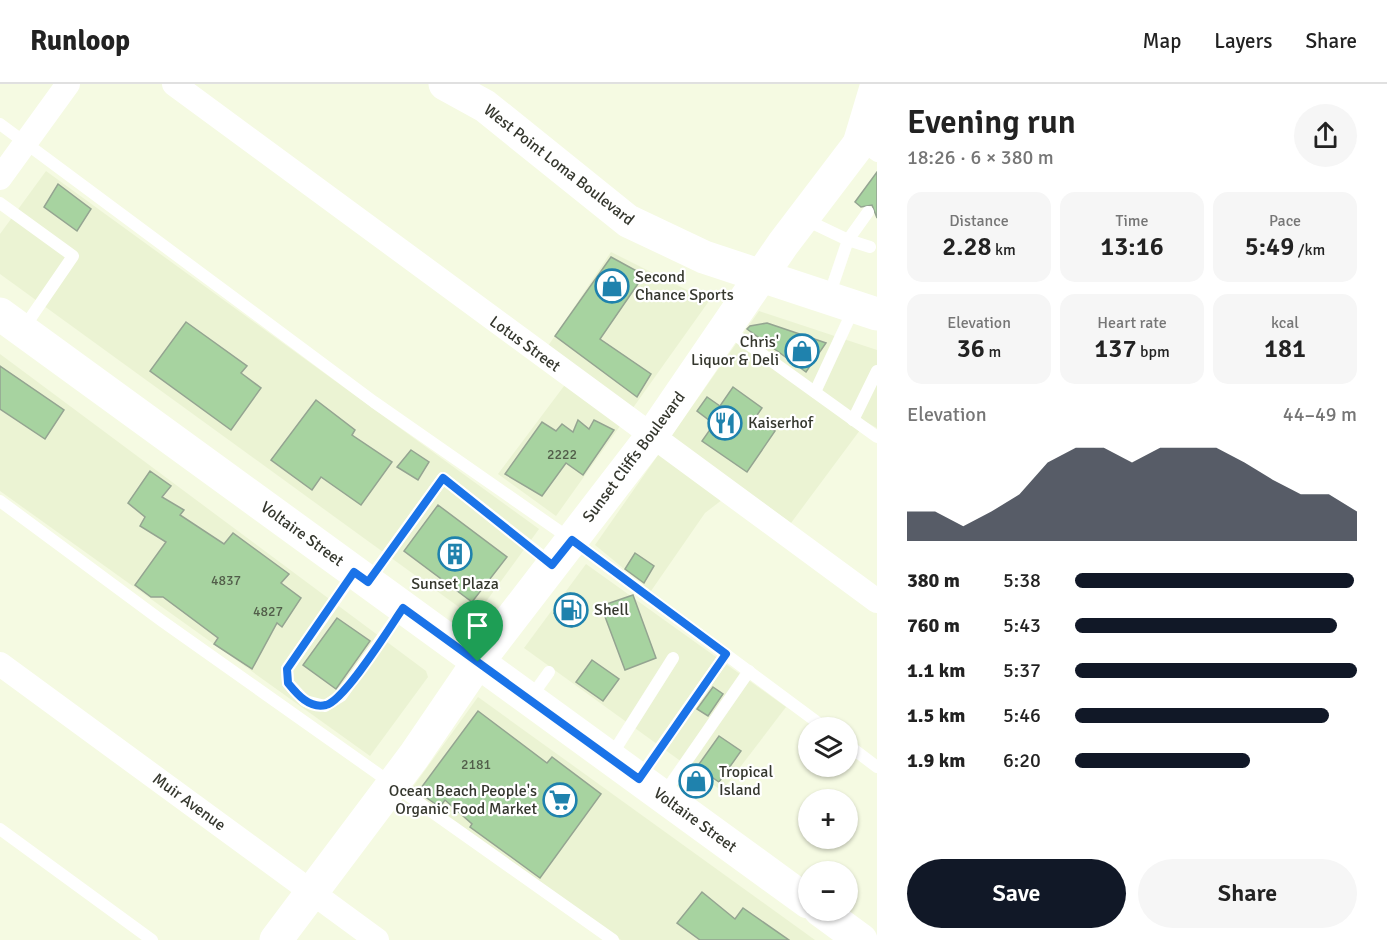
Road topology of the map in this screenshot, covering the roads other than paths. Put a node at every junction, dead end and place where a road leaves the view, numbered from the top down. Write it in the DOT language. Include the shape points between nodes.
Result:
graph roads {
  1 [pos="68,84"];
  2 [pos="174,84"];
  3 [pos="445,84"];
  4 [pos="877,84"];
  5 [pos="0,124"];
  6 [pos="871,142"];
  7 [pos="26,143"];
  8 [pos="0,178"];
  9 [pos="0,203"];
  10 [pos="868,212"];
  11 [pos="802,219"];
  12 [pos="848,240"];
  13 [pos="870,248"];
  14 [pos="761,275"];
  15 [pos="853,306"];
  16 [pos="11,322"];
  17 [pos="726,328"];
  18 [pos="877,371"];
  19 [pos="815,392"];
  20 [pos="853,420"];
  21 [pos="651,437"];
  22 [pos="877,437"];
  23 [pos="0,501"];
  24 [pos="561,558"];
  25 [pos="361,577"];
  26 [pos="877,601"];
  27 [pos="403,608"];
  28 [pos="726,654"];
  29 [pos="673,658"];
  30 [pos="478,662"];
  31 [pos="0,664"];
  32 [pos="749,671"];
  33 [pos="549,672"];
  34 [pos="529,700"];
  35 [pos="810,717"];
  36 [pos="858,753"];
  37 [pos="609,758"];
  38 [pos="877,767"];
  39 [pos="392,784"];
  40 [pos="650,788"];
  41 [pos="0,829"];
  42 [pos="312,892"];
  43 [pos="798,895"];
  44 [pos="835,921"];
  45 [pos="152,940"];
  46 [pos="276,940"];
  47 [pos="377,940"];
  48 [pos="614,940"];
  49 [pos="861,940"];
  1 -- 7 [label="street"];
  2 -- 21 [label="street, Lotus Street"];
  3 -- 14 [label="main road, West Point Loma Boulevard" via="485,106 628,221 704,257"];
  4 -- 6 [label="main road, Sunset Cliffs Boulevard"];
  5 -- 7 [label="lane"];
  6 -- 11 [label="main road, Sunset Cliffs Boulevard"];
  7 -- 8 [label="street"];
  7 -- 24 [label="lane" via="374,402"];
  9 -- 16 [label="lane" via="73,256"];
  10 -- 12 [label="lane"];
  11 -- 12 [label="lane"];
  11 -- 14 [label="main road, Sunset Cliffs Boulevard"];
  12 -- 13 [label="lane"];
  12 -- 15 [label="lane"];
  14 -- 15 [label="main road, West Point Loma Boulevard"];
  14 -- 17 [label="main road, Sunset Cliffs Boulevard"];
  15 -- 19 [label="lane"];
  16 -- 25 [label="main road, Voltaire Street"];
  17 -- 19 [label="lane"];
  17 -- 21 [label="main road, Sunset Cliffs Boulevard"];
  18 -- 20 [label="lane"];
  19 -- 20 [label="lane"];
  20 -- 22 [label="lane"];
  21 -- 24 [label="main road, Sunset Cliffs Boulevard"];
  21 -- 26 [label="street, Lotus Street"];
  23 -- 39 [label="lane"];
  24 -- 25 [label="lane" via="443,478"];
  24 -- 28 [label="lane" via="603,569"];
  24 -- 30 [label="main road, Sunset Cliffs Boulevard" via="525,610"];
  25 -- 27 [label="main road, Voltaire Street"];
  25 -- 27 [label="lane" via="287,669 288,683 305,701 325,706 340,696"];
  27 -- 30 [label="main road, Voltaire Street"];
  28 -- 32 [label="lane"];
  28 -- 40 [label="lane"];
  29 -- 37 [label="lane"];
  30 -- 34 [label="main road, Voltaire Street"];
  30 -- 39 [label="main road, Sunset Cliffs Boulevard"];
  31 -- 42 [label="street, Muir Avenue"];
  32 -- 35 [label="lane"];
  32 -- 40 [label="lane"];
  33 -- 34 [label="lane"];
  34 -- 37 [label="main road, Voltaire Street"];
  36 -- 38 [label="lane"];
  37 -- 40 [label="main road, Voltaire Street"];
  39 -- 42 [label="main road, Sunset Cliffs Boulevard"];
  39 -- 48 [label="lane"];
  40 -- 43 [label="main road, Voltaire Street"];
  41 -- 45 [label="lane"];
  42 -- 46 [label="main road, Sunset Cliffs Boulevard"];
  42 -- 47 [label="street, Muir Avenue"];
  44 -- 49 [label="main road"];
}
